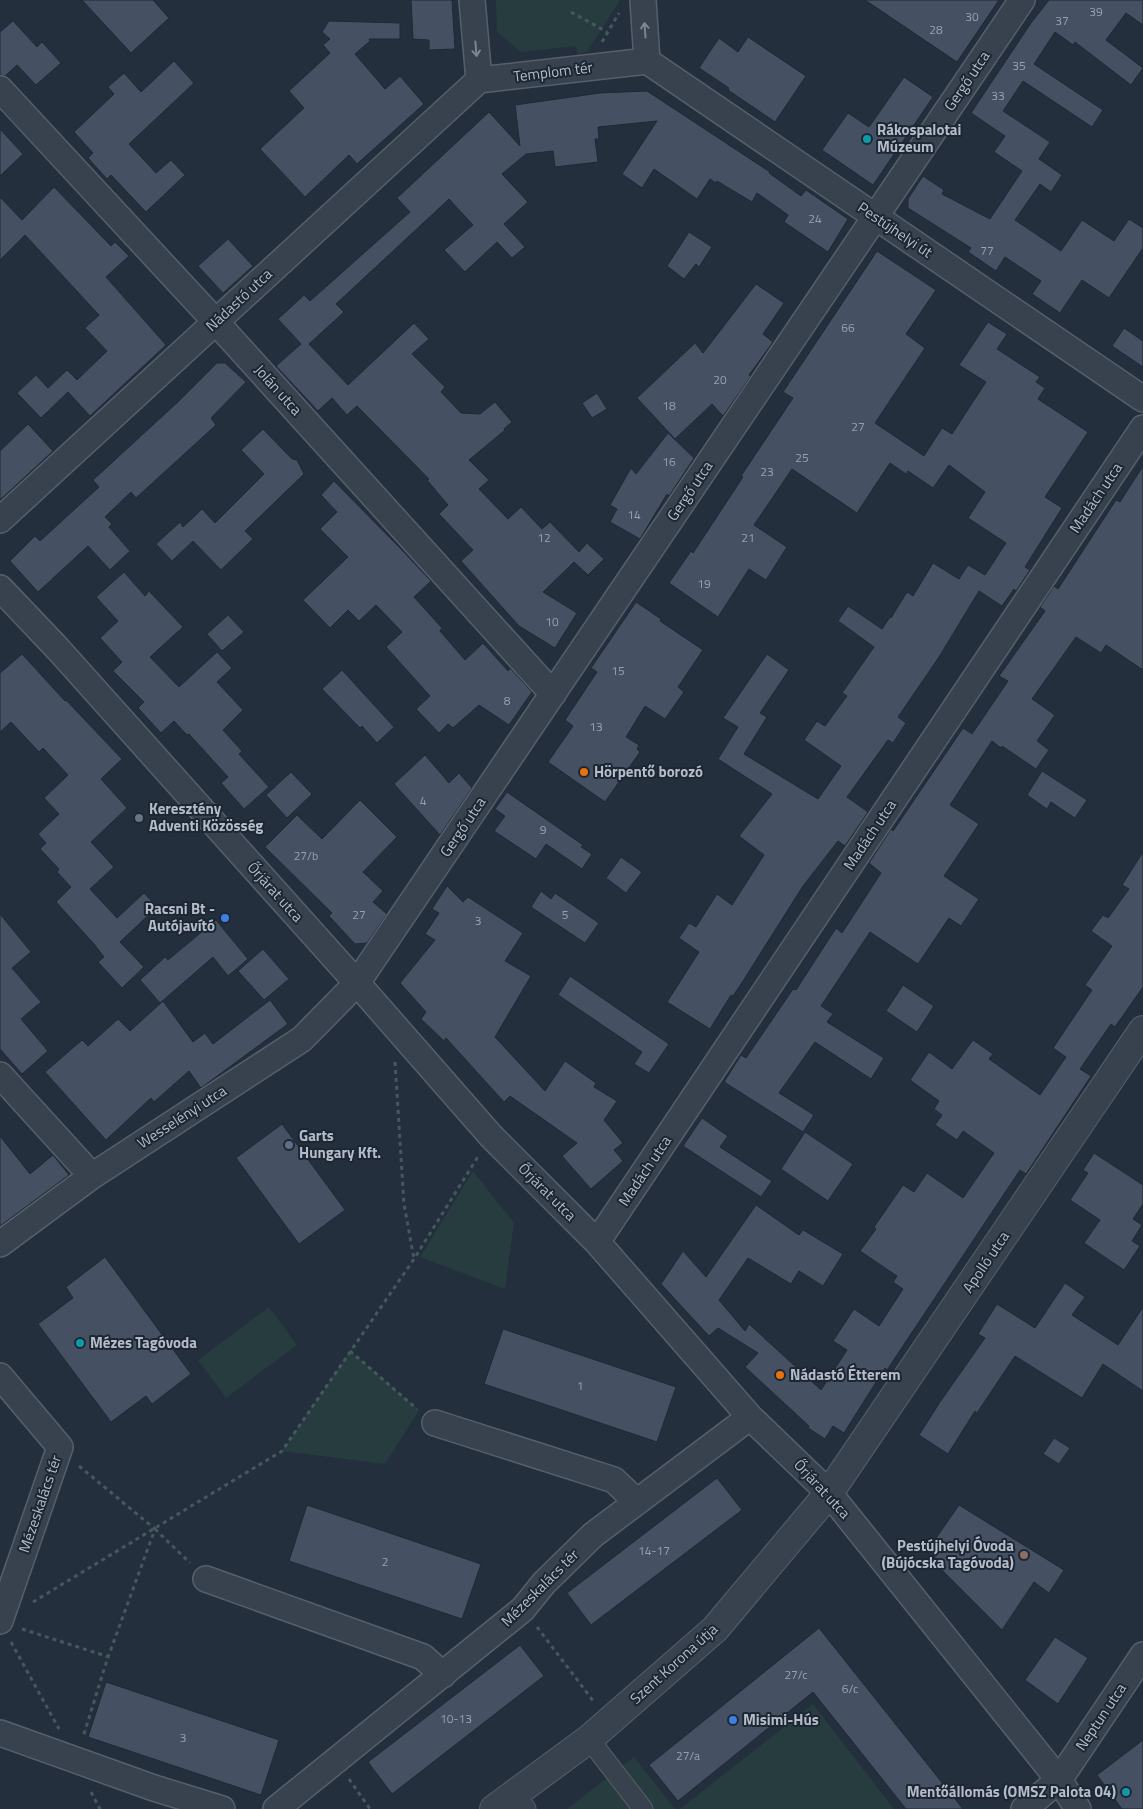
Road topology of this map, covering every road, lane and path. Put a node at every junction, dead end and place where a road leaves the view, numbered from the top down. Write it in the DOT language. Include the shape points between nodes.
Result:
graph roads {
  1 [pos="472,0"];
  2 [pos="1022,0"];
  3 [pos="633,4"];
  4 [pos="571,12"];
  5 [pos="607,32"];
  6 [pos="647,61"];
  7 [pos="586,68"];
  8 [pos="479,80"];
  9 [pos="0,89"];
  10 [pos="875,217"];
  11 [pos="215,322"];
  12 [pos="1143,399"];
  13 [pos="1143,428"];
  14 [pos="0,520"];
  15 [pos="0,588"];
  16 [pos="552,694"];
  17 [pos="358,983"];
  18 [pos="396,1026"];
  19 [pos="1143,1030"];
  20 [pos="0,1075"];
  21 [pos="491,1136"];
  22 [pos="92,1176"];
  23 [pos="597,1242"];
  24 [pos="0,1244"];
  25 [pos="414,1259"];
  26 [pos="350,1351"];
  27 [pos="0,1376"];
  28 [pos="750,1417"];
  29 [pos="435,1423"];
  30 [pos="59,1450"];
  31 [pos="829,1494"];
  32 [pos="637,1502"];
  33 [pos="155,1529"];
  34 [pos="206,1579"];
  35 [pos="24,1607"];
  36 [pos="523,1608"];
  37 [pos="9,1629"];
  38 [pos="1143,1654"];
  39 [pos="109,1657"];
  40 [pos="443,1675"];
  41 [pos="610,1722"];
  42 [pos="0,1733"];
  43 [pos="589,1739"];
  44 [pos="336,1760"];
  45 [pos="76,1761"];
  46 [pos="1060,1780"];
  47 [pos="512,1804"];
  48 [pos="222,1809"];
  49 [pos="276,1809"];
  50 [pos="370,1809"];
  51 [pos="643,1809"];
  52 [pos="1024,1809"];
  53 [pos="1078,1809"];
  1 -- 8 [label="street, one-way"];
  2 -- 10 [label="street, Gergő utca"];
  3 -- 5 [label="path"];
  6 -- 3 [label="street, one-way"];
  4 -- 5 [label="path"];
  5 -- 7 [label="path"];
  6 -- 7 [label="street, Templom tér"];
  6 -- 10 [label="street, Pestújhelyi út"];
  7 -- 8 [label="street, Templom tér"];
  8 -- 11 [label="street, Nádastó utca"];
  9 -- 11 [label="street, Jolán utca"];
  10 -- 12 [label="street, Pestújhelyi út"];
  10 -- 16 [label="street, Gergő utca"];
  11 -- 14 [label="street, Nádastó utca"];
  11 -- 16 [label="street, Jolán utca"];
  13 -- 23 [label="street, Madách utca"];
  15 -- 17 [label="street, Őrjárat utca"];
  16 -- 17 [label="street, Gergő utca"];
  17 -- 18 [label="street, Őrjárat utca"];
  17 -- 22 [label="street, Wesselényi utca" via="302,1039"];
  18 -- 21 [label="street, Őrjárat utca"];
  18 -- 25 [label="path" via="394,1045 404,1204"];
  19 -- 31 [label="street, Apolló utca"];
  20 -- 22 [label="street"];
  21 -- 23 [label="street, Őrjárat utca"];
  21 -- 25 [label="path"];
  22 -- 24 [label="street, Wesselényi utca"];
  23 -- 28 [label="street, Őrjárat utca"];
  25 -- 26 [label="path"];
  26 -- 29 [label="path"];
  26 -- 33 [label="path" via="282,1451"];
  27 -- 30 [label="street, Mézeskalács tér" via="60,1447"];
  28 -- 31 [label="street, Őrjárat utca"];
  28 -- 32 [label="street, Mézeskalács tér"];
  29 -- 32 [label="street" via="614,1480"];
  30 -- 33 [label="path"];
  30 -- 37 [label="street, Mézeskalács tér"];
  31 -- 41 [label="street, Szent Korona útja" via="715,1629"];
  31 -- 46 [label="street, Őrjárat utca"];
  32 -- 36 [label="street, Mézeskalács tér" via="593,1535"];
  33 -- 34 [label="path"];
  33 -- 35 [label="path"];
  33 -- 39 [label="path"];
  34 -- 40 [label="street" via="423,1657"];
  36 -- 40 [label="street, Mézeskalács tér"];
  36 -- 41 [label="path"];
  37 -- 39 [label="path"];
  37 -- 45 [label="path"];
  38 -- 46 [label="street, Neptun utca"];
  39 -- 45 [label="path"];
  40 -- 44 [label="street, Mézeskalács tér"];
  41 -- 43 [label="street, Szent Korona útja"];
  42 -- 45 [label="street"];
  43 -- 47 [label="street, Szent Korona útja"];
  43 -- 51 [label="street"];
  44 -- 49 [label="street, Mézeskalács tér"];
  44 -- 50 [label="path"];
  45 -- 48 [label="street"];
  46 -- 52 [label="street, Neptun utca"];
  46 -- 53 [label="street, Őrjárat utca"];
}
